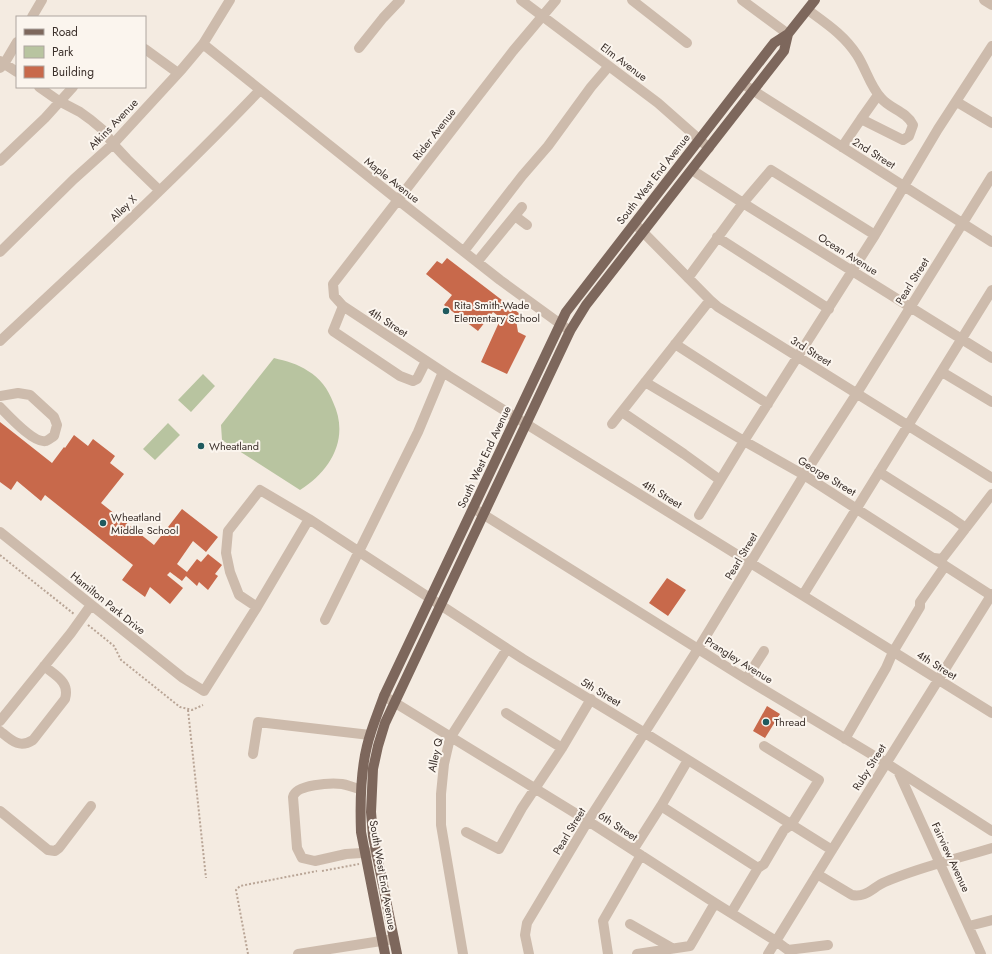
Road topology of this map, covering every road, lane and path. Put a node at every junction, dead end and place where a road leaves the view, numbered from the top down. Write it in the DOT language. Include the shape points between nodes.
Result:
graph roads {
  1 [pos="42,0"];
  2 [pos="400,0"];
  3 [pos="521,0"];
  4 [pos="556,0"];
  5 [pos="632,0"];
  6 [pos="742,0"];
  7 [pos="815,0"];
  8 [pos="984,0"];
  9 [pos="227,1"];
  10 [pos="992,5"];
  11 [pos="808,10"];
  12 [pos="33,16"];
  13 [pos="542,16"];
  14 [pos="788,34"];
  15 [pos="16,43"];
  16 [pos="687,43"];
  17 [pos="203,44"];
  18 [pos="992,46"];
  19 [pos="359,48"];
  20 [pos="146,49"];
  21 [pos="1,64"];
  22 [pos="609,66"];
  23 [pos="16,72"];
  24 [pos="178,72"];
  25 [pos="743,84"];
  26 [pos="40,88"];
  27 [pos="72,88"];
  28 [pos="260,90"];
  29 [pos="753,91"];
  30 [pos="878,95"];
  31 [pos="59,101"];
  32 [pos="957,102"];
  33 [pos="861,119"];
  34 [pos="992,123"];
  35 [pos="699,139"];
  36 [pos="113,144"];
  37 [pos="709,148"];
  38 [pos="842,148"];
  39 [pos="0,161"];
  40 [pos="692,170"];
  41 [pos="992,176"];
  42 [pos="904,187"];
  43 [pos="159,190"];
  44 [pos="398,200"];
  45 [pos="743,203"];
  46 [pos="522,207"];
  47 [pos="515,216"];
  48 [pos="634,223"];
  49 [pos="962,223"];
  50 [pos="527,225"];
  51 [pos="644,232"];
  52 [pos="875,235"];
  53 [pos="717,237"];
  54 [pos="992,242"];
  55 [pos="464,251"];
  56 [pos="0,252"];
  57 [pos="477,262"];
  58 [pos="852,271"];
  59 [pos="688,278"];
  60 [pos="333,284"];
  61 [pos="992,290"];
  62 [pos="710,300"];
  63 [pos="343,306"];
  64 [pos="910,307"];
  65 [pos="828,309"];
  66 [pos="560,324"];
  67 [pos="570,331"];
  68 [pos="961,339"];
  69 [pos="0,341"];
  70 [pos="675,344"];
  71 [pos="798,357"];
  72 [pos="992,358"];
  73 [pos="426,361"];
  74 [pos="443,372"];
  75 [pos="942,372"];
  76 [pos="645,382"];
  77 [pos="857,393"];
  78 [pos="0,396"];
  79 [pos="992,402"];
  80 [pos="768,404"];
  81 [pos="0,407"];
  82 [pos="622,412"];
  83 [pos="516,417"];
  84 [pos="527,423"];
  85 [pos="612,424"];
  86 [pos="908,426"];
  87 [pos="744,441"];
  88 [pos="879,472"];
  89 [pos="804,475"];
  90 [pos="992,478"];
  91 [pos="720,480"];
  92 [pos="992,494"];
  93 [pos="473,508"];
  94 [pos="857,508"];
  95 [pos="484,514"];
  96 [pos="699,515"];
  97 [pos="309,519"];
  98 [pos="966,528"];
  99 [pos="0,532"];
  100 [pos="360,551"];
  101 [pos="0,555"];
  102 [pos="934,558"];
  103 [pos="751,563"];
  104 [pos="945,566"];
  105 [pos="803,595"];
  106 [pos="992,595"];
  107 [pos="431,599"];
  108 [pos="91,605"];
  109 [pos="440,605"];
  110 [pos="257,608"];
  111 [pos="76,616"];
  112 [pos="325,620"];
  113 [pos="87,624"];
  114 [pos="507,649"];
  115 [pos="698,649"];
  116 [pos="764,651"];
  117 [pos="894,652"];
  118 [pos="44,666"];
  119 [pos="746,679"];
  120 [pos="938,680"];
  121 [pos="384,696"];
  122 [pos="591,700"];
  123 [pos="394,703"];
  124 [pos="203,705"];
  125 [pos="188,710"];
  126 [pos="506,713"];
  127 [pos="992,713"];
  128 [pos="0,721"];
  129 [pos="0,731"];
  130 [pos="645,733"];
  131 [pos="370,735"];
  132 [pos="450,738"];
  133 [pos="845,739"];
  134 [pos="764,746"];
  135 [pos="562,748"];
  136 [pos="253,754"];
  137 [pos="688,760"];
  138 [pos="886,763"];
  139 [pos="898,771"];
  140 [pos="361,789"];
  141 [pos="535,790"];
  142 [pos="91,806"];
  143 [pos="661,806"];
  144 [pos="0,811"];
  145 [pos="588,821"];
  146 [pos="791,825"];
  147 [pos="992,831"];
  148 [pos="466,832"];
  149 [pos="992,848"];
  150 [pos="832,850"];
  151 [pos="377,852"];
  152 [pos="366,853"];
  153 [pos="637,853"];
  154 [pos="940,863"];
  155 [pos="360,864"];
  156 [pos="758,868"];
  157 [pos="817,874"];
  158 [pos="206,878"];
  159 [pos="715,904"];
  160 [pos="731,914"];
  161 [pos="992,920"];
  162 [pos="630,924"];
  163 [pos="969,926"];
  164 [pos="394,939"];
  165 [pos="776,941"];
  166 [pos="383,942"];
  167 [pos="828,945"];
  168 [pos="688,946"];
  169 [pos="672,948"];
  170 [pos="248,954"];
  171 [pos="298,954"];
  172 [pos="385,954"];
  173 [pos="397,954"];
  174 [pos="463,954"];
  175 [pos="528,954"];
  176 [pos="608,954"];
  177 [pos="637,954"];
  178 [pos="696,954"];
  179 [pos="768,954"];
  180 [pos="981,954"];
  1 -- 12 [label="street"];
  2 -- 19 [label="street"];
  3 -- 13 [label="street, Elm Avenue"];
  4 -- 13 [label="street, Rider Avenue"];
  5 -- 16 [label="street"];
  6 -- 14 [label="street"];
  7 -- 11 [label="main road, South West End Avenue"];
  8 -- 10 [label="street"];
  9 -- 17 [label="street, Atkins Avenue"];
  11 -- 14 [label="main road, South West End Avenue"];
  11 -- 30 [label="street" via="849,43"];
  13 -- 22 [label="street, Elm Avenue"];
  13 -- 44 [label="street, Rider Avenue"];
  14 -- 25 [label="main road, South West End Avenue" via="774,43"];
  14 -- 29 [label="main road, South West End Avenue" via="784,51"];
  15 -- 21 [label="street"];
  17 -- 24 [label="street, Atkins Avenue"];
  17 -- 28 [label="street, Maple Avenue"];
  18 -- 32 [label="street"];
  20 -- 24 [label="street"];
  21 -- 23 [label="street"];
  22 -- 35 [label="street, Elm Avenue" via="658,103"];
  22 -- 55 [label="street"];
  24 -- 36 [label="street, Atkins Avenue"];
  25 -- 29 [label="street, 2nd Street"];
  25 -- 35 [label="main road, South West End Avenue"];
  26 -- 31 [label="street"];
  27 -- 31 [label="street"];
  28 -- 43 [label="street, Alley X"];
  28 -- 44 [label="street, Maple Avenue"];
  29 -- 37 [label="main road, South West End Avenue"];
  29 -- 38 [label="street, 2nd Street"];
  30 -- 33 [label="street"];
  30 -- 33 [label="street" via="911,121 913,125 909,136 903,140"];
  31 -- 36 [label="street" via="91,120 103,130"];
  31 -- 39 [label="street"];
  32 -- 34 [label="street"];
  32 -- 42 [label="street"];
  33 -- 38 [label="street"];
  35 -- 37 [label="street, Elm Avenue"];
  35 -- 48 [label="main road, South West End Avenue"];
  36 -- 43 [label="street"];
  36 -- 56 [label="street, Atkins Avenue"];
  37 -- 40 [label="main road, South West End Avenue"];
  38 -- 42 [label="street, 2nd Street"];
  40 -- 45 [label="street, Ocean Avenue"];
  40 -- 51 [label="main road, South West End Avenue"];
  41 -- 49 [label="street, Pearl Street"];
  42 -- 49 [label="street, 2nd Street"];
  42 -- 52 [label="street"];
  43 -- 69 [label="street, Alley X"];
  44 -- 55 [label="street, Maple Avenue"];
  44 -- 60 [label="street, Rider Avenue"];
  45 -- 52 [label="street" via="771,170"];
  45 -- 53 [label="street"];
  45 -- 58 [label="street, Ocean Avenue"];
  46 -- 47 [label="street"];
  47 -- 50 [label="street"];
  47 -- 57 [label="street"];
  48 -- 51 [label="street, 3rd Street"];
  48 -- 66 [label="main road, South West End Avenue" via="575,299"];
  49 -- 54 [label="street, 2nd Street"];
  49 -- 64 [label="street, Pearl Street"];
  51 -- 59 [label="street, 3rd Street"];
  51 -- 67 [label="main road, South West End Avenue" via="586,306"];
  52 -- 58 [label="street"];
  53 -- 59 [label="street"];
  53 -- 65 [label="street"];
  55 -- 57 [label="street, Maple Avenue"];
  57 -- 66 [label="street, Maple Avenue"];
  58 -- 64 [label="street, Ocean Avenue"];
  58 -- 65 [label="street"];
  59 -- 62 [label="street, 3rd Street"];
  60 -- 63 [label="street, 4th Street" via="334,296"];
  61 -- 68 [label="street"];
  62 -- 70 [label="street"];
  62 -- 71 [label="street, 3rd Street"];
  63 -- 73 [label="street, 4th Street"];
  63 -- 73 [label="street" via="333,331 400,376 413,381 417,379"];
  64 -- 68 [label="street, Ocean Avenue"];
  64 -- 77 [label="street, Pearl Street"];
  65 -- 71 [label="street"];
  66 -- 67 [label="street, Maple Avenue"];
  66 -- 83 [label="main road, South West End Avenue"];
  67 -- 84 [label="main road, South West End Avenue"];
  68 -- 72 [label="street, Ocean Avenue"];
  68 -- 75 [label="street"];
  70 -- 76 [label="street"];
  70 -- 80 [label="street"];
  71 -- 77 [label="street, 3rd Street"];
  71 -- 80 [label="street"];
  73 -- 74 [label="street, 4th Street"];
  74 -- 83 [label="street, 4th Street"];
  74 -- 100 [label="street" via="418,432"];
  75 -- 79 [label="street"];
  75 -- 86 [label="street"];
  76 -- 82 [label="street"];
  76 -- 87 [label="street, George Street"];
  77 -- 86 [label="street, 3rd Street"];
  77 -- 89 [label="street, Pearl Street"];
  78 -- 81 [label="street" via="18,393 30,396 54,417 57,425 54,436 46,441 38,440"];
  80 -- 87 [label="street"];
  82 -- 85 [label="street"];
  82 -- 91 [label="street"];
  83 -- 84 [label="street, 4th Street"];
  83 -- 93 [label="main road, South West End Avenue"];
  84 -- 95 [label="main road, South West End Avenue"];
  84 -- 103 [label="street, 4th Street"];
  86 -- 88 [label="street"];
  86 -- 90 [label="street, 3rd Street"];
  87 -- 89 [label="street, George Street"];
  87 -- 91 [label="street"];
  88 -- 94 [label="street"];
  88 -- 98 [label="street"];
  89 -- 94 [label="street, George Street"];
  89 -- 103 [label="street, Pearl Street"];
  91 -- 96 [label="street"];
  92 -- 98 [label="street"];
  93 -- 95 [label="street, Prangley Avenue"];
  93 -- 107 [label="main road, South West End Avenue"];
  94 -- 102 [label="street, George Street"];
  94 -- 105 [label="street"];
  95 -- 109 [label="main road, South West End Avenue"];
  95 -- 115 [label="street, Prangley Avenue"];
  97 -- 100 [label="street, 5th Street"];
  97 -- 110 [label="street"];
  97 -- 110 [label="street, 5th Street" via="260,490 228,531 226,553 230,572 239,595"];
  98 -- 102 [label="street" via="942,559"];
  99 -- 108 [label="street, Hamilton Park Drive"];
  100 -- 107 [label="street, 5th Street"];
  100 -- 112 [label="street"];
  101 -- 111 [label="path"];
  102 -- 104 [label="street, George Street"];
  103 -- 105 [label="street, 4th Street"];
  103 -- 115 [label="street, Pearl Street"];
  104 -- 106 [label="street, George Street"];
  104 -- 117 [label="street" via="920,602 920,607"];
  105 -- 117 [label="street, 4th Street"];
  106 -- 120 [label="street, Ruby Street"];
  107 -- 109 [label="street, 5th Street"];
  107 -- 121 [label="main road, South West End Avenue"];
  108 -- 110 [label="street, Hamilton Park Drive" via="183,678 204,691"];
  108 -- 118 [label="street"];
  109 -- 114 [label="street, 5th Street"];
  109 -- 123 [label="main road, South West End Avenue"];
  113 -- 125 [label="path" via="114,646 121,660 180,707"];
  114 -- 122 [label="street, 5th Street"];
  114 -- 132 [label="street, Alley Q"];
  115 -- 119 [label="street, Prangley Avenue"];
  115 -- 130 [label="street, Pearl Street"];
  116 -- 119 [label="street"];
  117 -- 120 [label="street, 4th Street"];
  117 -- 133 [label="street"];
  118 -- 128 [label="street"];
  118 -- 129 [label="street" via="66,686 65,699 33,740 27,744 13,742"];
  119 -- 133 [label="street, Prangley Avenue"];
  120 -- 127 [label="street, 4th Street"];
  120 -- 138 [label="street, Ruby Street"];
  121 -- 123 [label="street, 6th Street"];
  121 -- 131 [label="main road, South West End Avenue"];
  122 -- 130 [label="street, 5th Street"];
  122 -- 135 [label="street"];
  123 -- 132 [label="street, 6th Street"];
  123 -- 151 [label="main road, South West End Avenue" via="385,723 373,769 371,812"];
  124 -- 125 [label="path"];
  125 -- 158 [label="path"];
  126 -- 135 [label="street"];
  130 -- 137 [label="street, 5th Street"];
  130 -- 145 [label="street, Pearl Street"];
  131 -- 136 [label="street" via="258,722"];
  131 -- 140 [label="main road, South West End Avenue"];
  132 -- 141 [label="street, 6th Street"];
  132 -- 174 [label="street, Alley Q" via="444,764 440,814"];
  133 -- 138 [label="street, Prangley Avenue"];
  134 -- 146 [label="street" via="819,780"];
  135 -- 141 [label="street"];
  137 -- 143 [label="street"];
  137 -- 146 [label="street, 5th Street"];
  138 -- 139 [label="street, Prangley Avenue"];
  138 -- 150 [label="street, Ruby Street"];
  139 -- 147 [label="street, Prangley Avenue"];
  139 -- 154 [label="street, Fairview Avenue"];
  140 -- 152 [label="main road, South West End Avenue" via="362,832"];
  140 -- 152 [label="street" via="336,784 313,786 294,793 293,804 297,848 302,858 315,861 346,854"];
  141 -- 145 [label="street, 6th Street"];
  141 -- 148 [label="street" via="500,849"];
  142 -- 144 [label="street" via="55,851 48,850"];
  143 -- 153 [label="street"];
  143 -- 156 [label="street"];
  145 -- 153 [label="street, 6th Street"];
  145 -- 175 [label="street, Pearl Street" via="527,923 525,936"];
  146 -- 150 [label="street, 5th Street"];
  146 -- 156 [label="street" via="784,830 764,864"];
  149 -- 154 [label="street"];
  150 -- 157 [label="street, Ruby Street"];
  151 -- 152 [label="street"];
  151 -- 164 [label="main road, South West End Avenue"];
  152 -- 166 [label="main road, South West End Avenue"];
  153 -- 159 [label="street, 6th Street"];
  153 -- 176 [label="street" via="603,921"];
  154 -- 157 [label="street" via="910,871 858,896"];
  154 -- 163 [label="street, Fairview Avenue"];
  155 -- 170 [label="path" via="237,888"];
  156 -- 160 [label="street"];
  157 -- 165 [label="street, Ruby Street"];
  159 -- 160 [label="street, 6th Street"];
  159 -- 168 [label="street"];
  160 -- 165 [label="street, 6th Street"];
  161 -- 163 [label="street"];
  162 -- 169 [label="street"];
  163 -- 180 [label="street, Fairview Avenue"];
  164 -- 166 [label="street"];
  164 -- 173 [label="main road, South West End Avenue"];
  165 -- 167 [label="street, 6th Street" via="788,950"];
  165 -- 179 [label="street, Ruby Street"];
  166 -- 171 [label="street"];
  166 -- 172 [label="main road, South West End Avenue"];
  168 -- 169 [label="street"];
  168 -- 178 [label="street"];
  169 -- 177 [label="street"];
}
